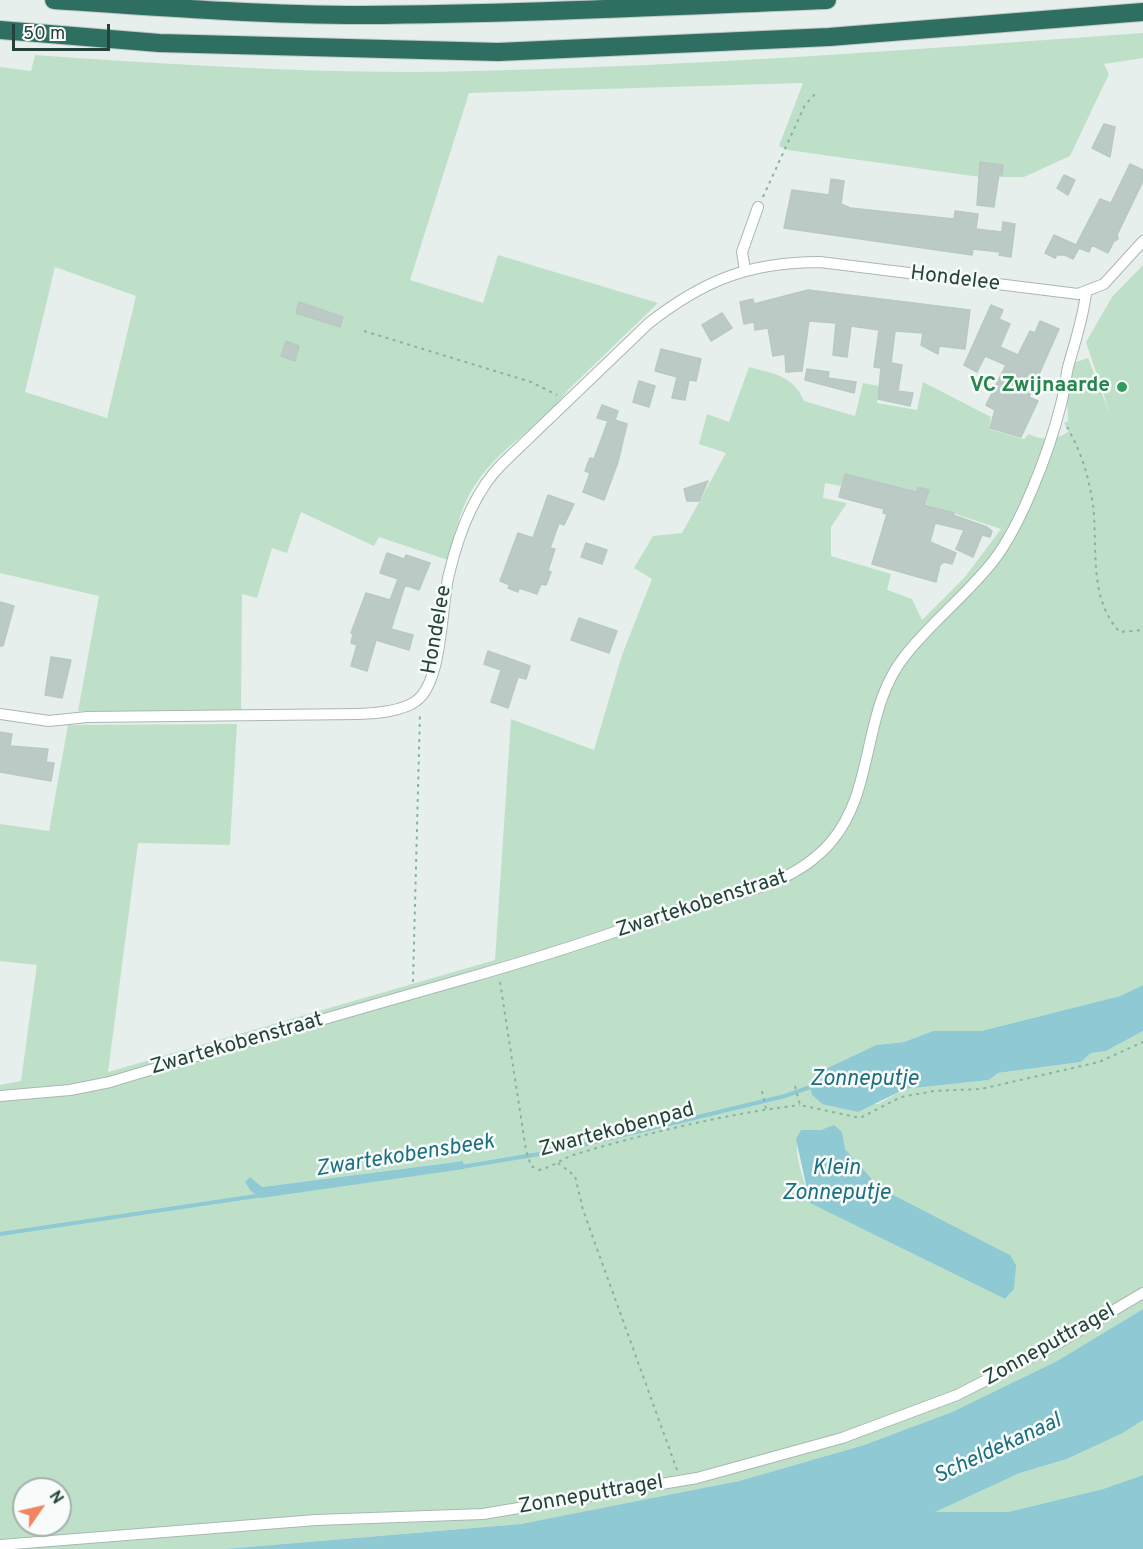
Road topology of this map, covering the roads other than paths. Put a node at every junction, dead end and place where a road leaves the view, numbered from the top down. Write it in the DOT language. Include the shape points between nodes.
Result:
graph roads {
  1 [pos="54,0"];
  2 [pos="826,0"];
  3 [pos="1143,12"];
  4 [pos="0,30"];
  5 [pos="758,207"];
  6 [pos="1143,241"];
  7 [pos="746,270"];
  8 [pos="1086,293"];
  9 [pos="0,714"];
  10 [pos="0,1096"];
  11 [pos="1143,1293"];
  12 [pos="0,1545"];
  1 -- 2 [label="highway" via="202,11 361,15"];
  3 -- 4 [label="highway" via="829,37 498,52 159,43"];
  5 -- 7 [label="street" via="742,252"];
  6 -- 8 [label="street" via="1104,284"];
  7 -- 8 [label="street, Hondelee" via="790,262 820,262 1063,294"];
  7 -- 9 [label="street, Hondelee" via="701,286 649,323 492,474 474,505 448,575 433,678 416,701 364,714 87,717 49,721"];
  8 -- 10 [label="street, Zwartekobenstraat" via="1060,407 1008,540 973,585 923,634 888,681 873,723 855,803 844,825 796,873 768,886 698,903 498,970 110,1082"];
  11 -- 12 [label="street, Zonneputtragel" via="1055,1345 957,1395 842,1438 681,1481 483,1514 316,1520"];
}
